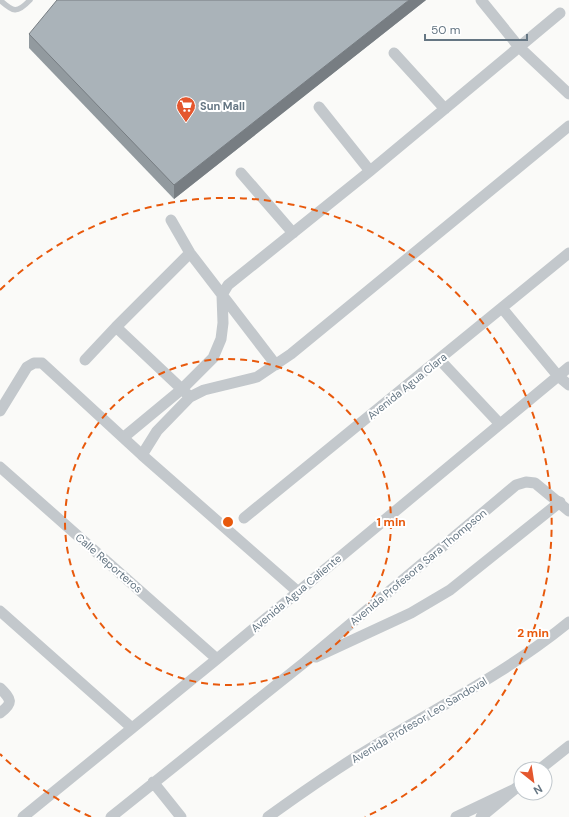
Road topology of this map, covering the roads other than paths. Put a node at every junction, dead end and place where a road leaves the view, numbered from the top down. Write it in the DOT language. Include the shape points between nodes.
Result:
graph roads {
  1 [pos="0,0"];
  2 [pos="30,0"];
  3 [pos="481,0"];
  4 [pos="560,13"];
  5 [pos="519,47"];
  6 [pos="394,53"];
  7 [pos="569,94"];
  8 [pos="319,107"];
  9 [pos="445,109"];
  10 [pos="569,126"];
  11 [pos="370,171"];
  12 [pos="241,173"];
  13 [pos="171,220"];
  14 [pos="293,233"];
  15 [pos="190,253"];
  16 [pos="569,253"];
  17 [pos="222,294"];
  18 [pos="502,308"];
  19 [pos="116,327"];
  20 [pos="85,360"];
  21 [pos="439,360"];
  22 [pos="276,365"];
  23 [pos="569,367"];
  24 [pos="558,376"];
  25 [pos="569,385"];
  26 [pos="186,393"];
  27 [pos="0,411"];
  28 [pos="145,418"];
  29 [pos="499,423"];
  30 [pos="157,431"];
  31 [pos="124,437"];
  32 [pos="142,455"];
  33 [pos="0,467"];
  34 [pos="560,502"];
  35 [pos="569,511"];
  36 [pos="244,518"];
  37 [pos="297,591"];
  38 [pos="0,611"];
  39 [pos="569,622"];
  40 [pos="217,659"];
  41 [pos="305,662"];
  42 [pos="0,688"];
  43 [pos="0,713"];
  44 [pos="132,728"];
  45 [pos="569,746"];
  46 [pos="550,761"];
  47 [pos="153,782"];
  48 [pos="513,789"];
  49 [pos="513,791"];
  50 [pos="22,817"];
  51 [pos="111,817"];
  52 [pos="181,817"];
  53 [pos="268,817"];
  54 [pos="456,817"];
  55 [pos="481,817"];
  1 -- 2 [label="lane" via="10,10 24,7"];
  3 -- 5 [label="street"];
  4 -- 5 [label="street"];
  5 -- 7 [label="street"];
  5 -- 9 [label="street"];
  6 -- 9 [label="street"];
  8 -- 11 [label="street"];
  9 -- 11 [label="street"];
  10 -- 22 [label="street"];
  11 -- 14 [label="street"];
  12 -- 14 [label="street"];
  13 -- 15 [label="street"];
  14 -- 17 [label="street" via="228,285"];
  15 -- 17 [label="street"];
  15 -- 19 [label="street"];
  16 -- 18 [label="street, Avenida Agua Clara"];
  17 -- 22 [label="street"];
  17 -- 26 [label="street" via="221,339 213,358"];
  18 -- 21 [label="street, Avenida Agua Clara"];
  18 -- 24 [label="street"];
  19 -- 20 [label="street"];
  19 -- 26 [label="street"];
  21 -- 29 [label="street"];
  21 -- 36 [label="street, Avenida Agua Clara"];
  22 -- 26 [label="street" via="257,377"];
  23 -- 24 [label="street, Avenida Agua Caliente"];
  24 -- 25 [label="street"];
  24 -- 29 [label="street, Avenida Agua Caliente"];
  26 -- 28 [label="street"];
  26 -- 30 [label="street"];
  27 -- 31 [label="street" via="27,367 34,363 42,363"];
  28 -- 30 [label="street"];
  28 -- 31 [label="street"];
  29 -- 37 [label="street, Avenida Agua Caliente"];
  30 -- 32 [label="street"];
  31 -- 32 [label="street"];
  32 -- 37 [label="street"];
  33 -- 40 [label="street, Calle Reporteros"];
  34 -- 35 [label="street"];
  34 -- 41 [label="street, Avenida Profesora Sara Thompson" via="450,590 411,613"];
  34 -- 41 [label="street, Avenida Profesora Sara Thompson" via="535,483 526,482 516,486"];
  37 -- 40 [label="street, Avenida Agua Caliente"];
  38 -- 44 [label="street"];
  39 -- 53 [label="street, Avenida Profesor Leo Sandoval" via="537,648 498,674 356,757"];
  40 -- 44 [label="street, Avenida Agua Caliente"];
  41 -- 47 [label="street, Avenida Profesora Sara Thompson"];
  42 -- 43 [label="street" via="9,697 10,703 8,708"];
  44 -- 50 [label="street, Avenida Agua Caliente"];
  45 -- 46 [label="street"];
  47 -- 51 [label="street, Avenida Profesora Sara Thompson"];
  47 -- 52 [label="street"];
  48 -- 54 [label="street"];
  49 -- 55 [label="street"];
}
